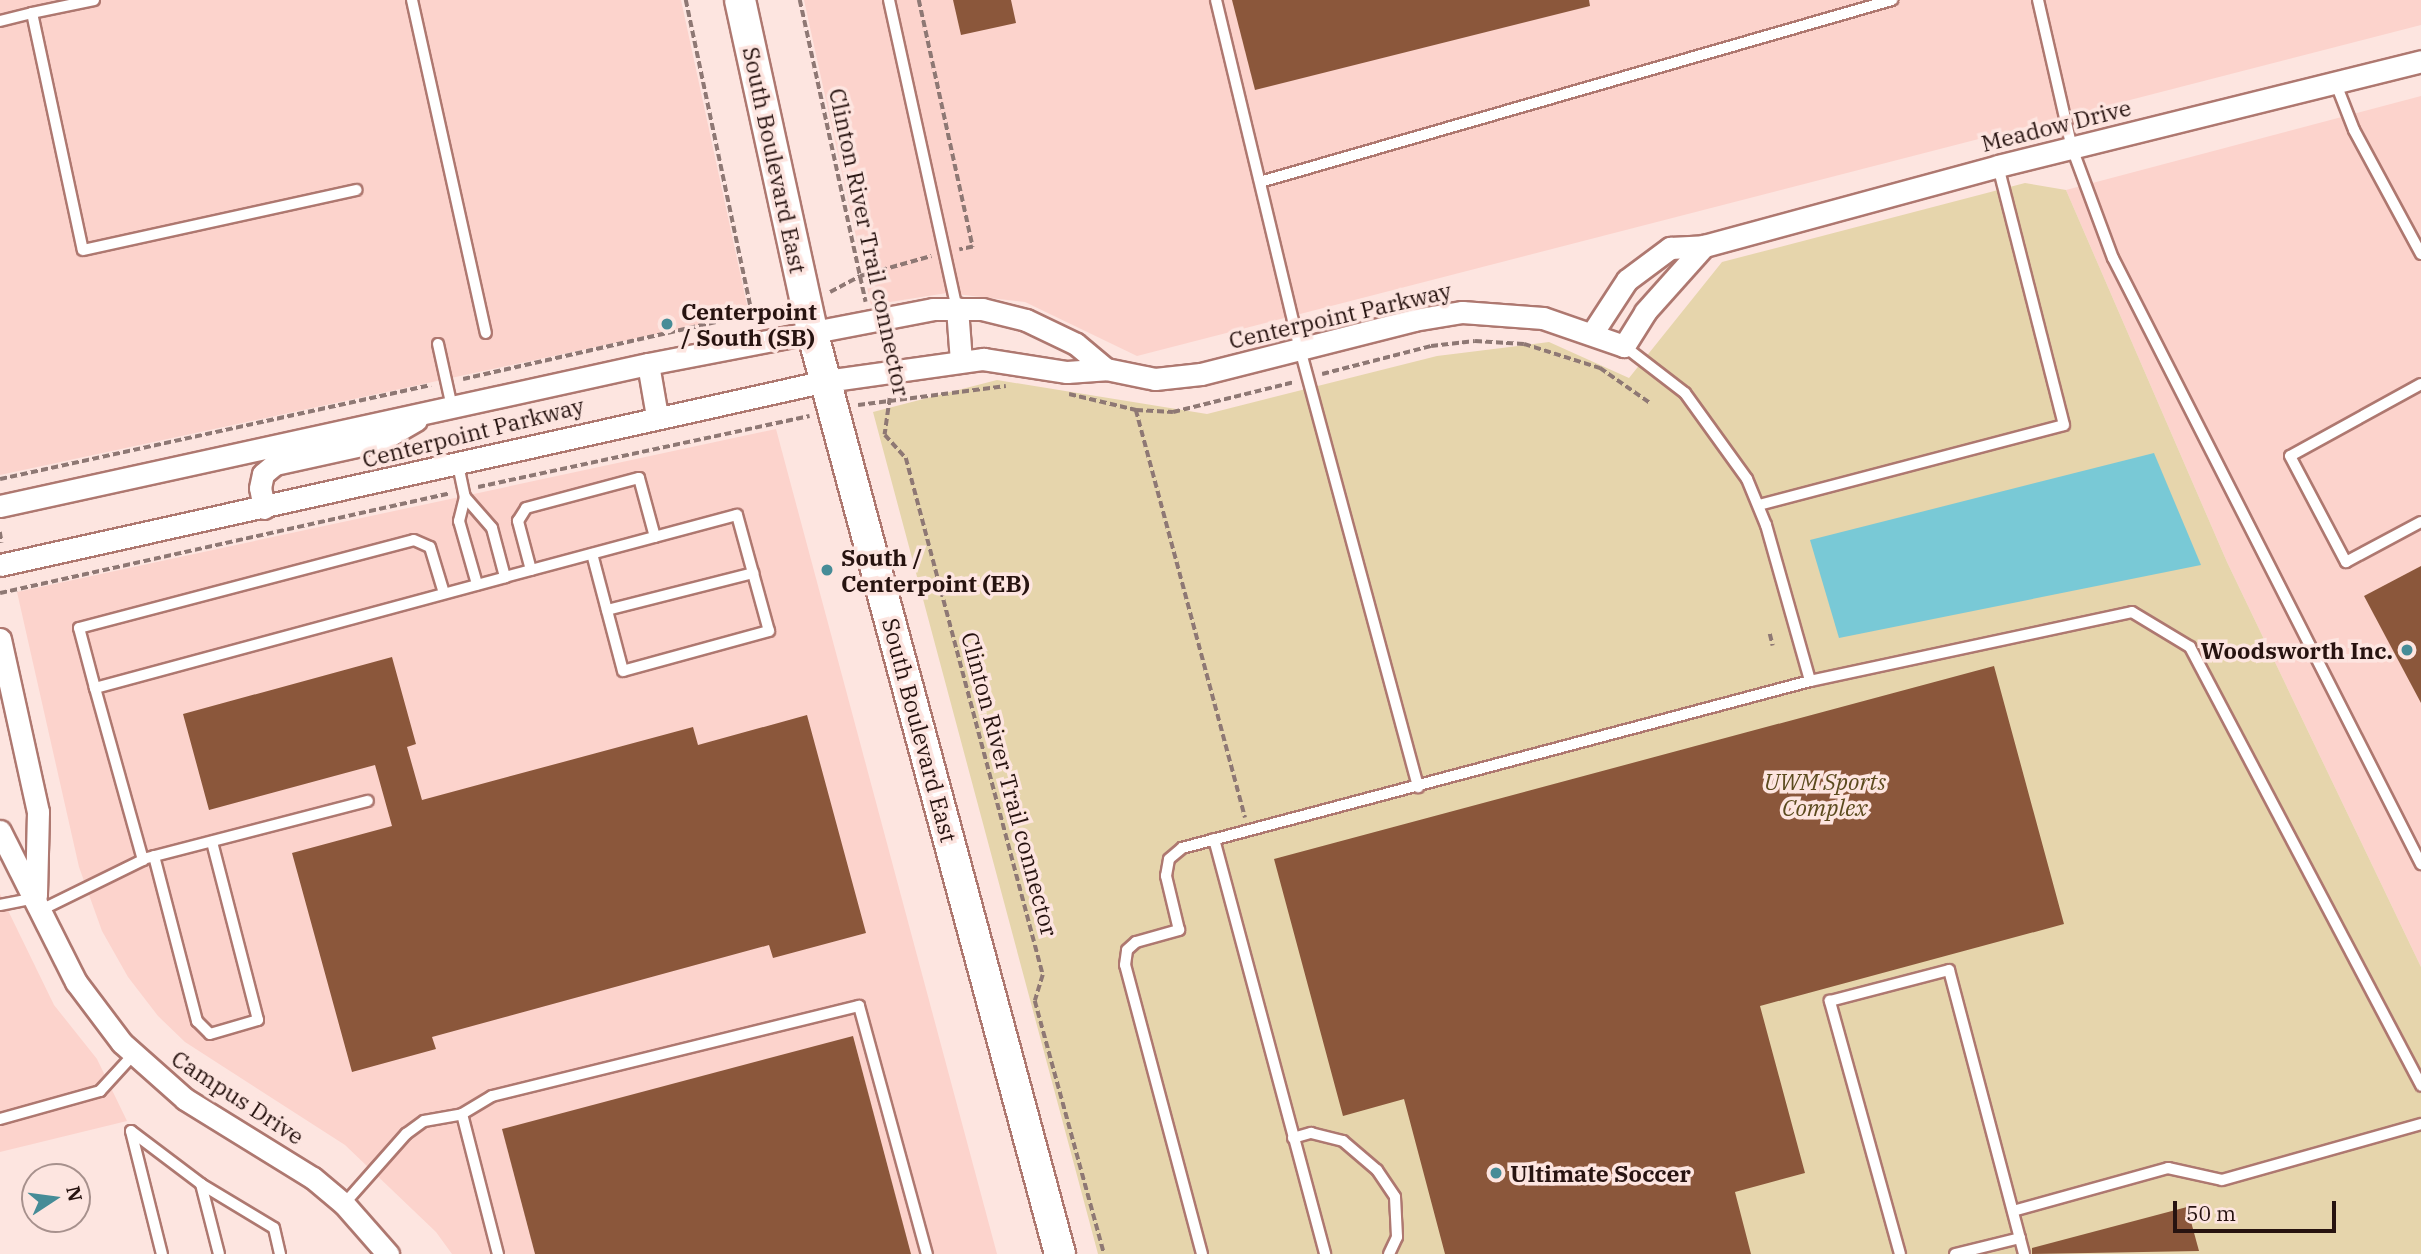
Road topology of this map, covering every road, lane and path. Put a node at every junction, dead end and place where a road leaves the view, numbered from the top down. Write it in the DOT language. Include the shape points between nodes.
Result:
graph roads {
  1 [pos="94,0"];
  2 [pos="412,0"];
  3 [pos="686,0"];
  4 [pos="740,0"];
  5 [pos="800,0"];
  6 [pos="889,0"];
  7 [pos="919,0"];
  8 [pos="1216,0"];
  9 [pos="1892,0"];
  10 [pos="2038,0"];
  11 [pos="32,13"];
  12 [pos="0,21"];
  13 [pos="2421,61"];
  14 [pos="2336,84"];
  15 [pos="2072,148"];
  16 [pos="1997,166"];
  17 [pos="1260,182"];
  18 [pos="356,190"];
  19 [pos="1704,246"];
  20 [pos="958,250"];
  21 [pos="2421,254"];
  22 [pos="930,256"];
  23 [pos="860,276"];
  24 [pos="839,289"];
  25 [pos="957,308"];
  26 [pos="762,313"];
  27 [pos="753,316"];
  28 [pos="871,319"];
  29 [pos="812,331"];
  30 [pos="1593,332"];
  31 [pos="486,333"];
  32 [pos="758,342"];
  33 [pos="438,344"];
  34 [pos="1624,346"];
  35 [pos="1300,349"];
  36 [pos="961,361"];
  37 [pos="648,363"];
  38 [pos="1106,369"];
  39 [pos="884,373"];
  40 [pos="1323,374"];
  41 [pos="461,379"];
  42 [pos="1296,381"];
  43 [pos="826,382"];
  44 [pos="2421,384"];
  45 [pos="434,385"];
  46 [pos="1013,387"];
  47 [pos="770,392"];
  48 [pos="1060,393"];
  49 [pos="890,398"];
  50 [pos="871,402"];
  51 [pos="1650,403"];
  52 [pos="442,409"];
  53 [pos="1136,410"];
  54 [pos="657,416"];
  55 [pos="800,418"];
  56 [pos="777,423"];
  57 [pos="458,465"];
  58 [pos="0,479"];
  59 [pos="492,484"];
  60 [pos="438,495"];
  61 [pos="465,497"];
  62 [pos="1759,505"];
  63 [pos="0,506"];
  64 [pos="264,508"];
  65 [pos="2421,522"];
  66 [pos="655,537"];
  67 [pos="592,554"];
  68 [pos="0,565"];
  69 [pos="531,570"];
  70 [pos="752,573"];
  71 [pos="505,576"];
  72 [pos="477,584"];
  73 [pos="0,593"];
  74 [pos="444,593"];
  75 [pos="607,610"];
  76 [pos="1770,634"];
  77 [pos="0,639"];
  78 [pos="1773,646"];
  79 [pos="1810,681"];
  80 [pos="95,688"];
  81 [pos="1418,787"];
  82 [pos="368,801"];
  83 [pos="1245,819"];
  84 [pos="0,831"];
  85 [pos="1214,839"];
  86 [pos="212,842"];
  87 [pos="148,858"];
  88 [pos="2421,864"];
  89 [pos="38,904"];
  90 [pos="0,905"];
  91 [pos="133,1055"];
  92 [pos="2421,1086"];
  93 [pos="463,1114"];
  94 [pos="0,1119"];
  95 [pos="2421,1124"];
  96 [pos="1293,1138"];
  97 [pos="201,1184"];
  98 [pos="344,1204"];
  99 [pos="2013,1211"];
  100 [pos="2020,1238"];
  101 [pos="162,1254"];
  102 [pos="219,1254"];
  103 [pos="280,1254"];
  104 [pos="388,1254"];
  105 [pos="499,1254"];
  106 [pos="927,1254"];
  107 [pos="1060,1254"];
  108 [pos="1104,1254"];
  109 [pos="1202,1254"];
  110 [pos="1325,1254"];
  111 [pos="1389,1254"];
  112 [pos="1900,1254"];
  113 [pos="1955,1254"];
  114 [pos="2024,1254"];
  1 -- 11 [label="lane"];
  2 -- 31 [label="lane"];
  3 -- 27 [label="path"];
  4 -- 29 [label="street, South Boulevard East"];
  5 -- 23 [label="path, Clinton River Trail connector"];
  6 -- 25 [label="lane"];
  7 -- 20 [label="path" via="973,247"];
  8 -- 17 [label="lane"];
  9 -- 17 [label="lane"];
  10 -- 15 [label="lane"];
  11 -- 12 [label="lane"];
  11 -- 18 [label="lane" via="83,250"];
  13 -- 14 [label="street, Meadow Drive"];
  14 -- 15 [label="street, Meadow Drive"];
  14 -- 21 [label="lane" via="2354,130"];
  15 -- 16 [label="street, Meadow Drive"];
  15 -- 88 [label="lane" via="2113,258"];
  16 -- 19 [label="street, Meadow Drive"];
  16 -- 62 [label="lane" via="2064,425"];
  17 -- 35 [label="lane"];
  19 -- 30 [label="street, Meadow Drive" via="1670,248 1646,262"];
  19 -- 34 [label="street" via="1645,312"];
  22 -- 23 [label="path"];
  23 -- 24 [label="path"];
  23 -- 28 [label="path, Clinton River Trail connector"];
  25 -- 28 [label="street, Centerpoint Parkway"];
  25 -- 36 [label="street"];
  25 -- 38 [label="street, Centerpoint Parkway" via="995,312 1039,325 1076,344"];
  26 -- 27 [label="path"];
  27 -- 32 [label="path"];
  27 -- 41 [label="path"];
  28 -- 29 [label="street, Centerpoint Parkway"];
  29 -- 32 [label="street, Centerpoint Parkway"];
  29 -- 43 [label="street, South Boulevard East"];
  30 -- 34 [label="street, Centerpoint Parkway"];
  30 -- 35 [label="street, Centerpoint Parkway" via="1530,315 1462,312"];
  32 -- 37 [label="street, Centerpoint Parkway"];
  33 -- 52 [label="lane"];
  34 -- 62 [label="lane" via="1644,357 1700,411 1747,479"];
  35 -- 38 [label="street, Centerpoint Parkway" via="1181,378 1142,377"];
  35 -- 81 [label="lane"];
  36 -- 38 [label="street, Centerpoint Parkway" via="1016,363 1067,372"];
  36 -- 39 [label="street, Centerpoint Parkway"];
  37 -- 52 [label="street, Centerpoint Parkway"];
  37 -- 54 [label="street"];
  39 -- 43 [label="street, Centerpoint Parkway"];
  39 -- 49 [label="path, Clinton River Trail connector"];
  40 -- 51 [label="path" via="1431,346 1475,341 1524,344 1600,368"];
  42 -- 53 [label="path" via="1172,412"];
  43 -- 47 [label="street, Centerpoint Parkway"];
  43 -- 107 [label="street, South Boulevard East"];
  44 -- 65 [label="lane" via="2290,456 2346,562"];
  45 -- 58 [label="path"];
  46 -- 49 [label="path"];
  47 -- 54 [label="street, Centerpoint Parkway"];
  47 -- 56 [label="path"];
  48 -- 53 [label="path"];
  49 -- 50 [label="path"];
  49 -- 108 [label="path, Clinton River Trail connector" via="885,435 905,458 909,471 1043,975 1035,1001"];
  52 -- 63 [label="street, Centerpoint Parkway"];
  52 -- 64 [label="street" via="380,441 275,464 263,474"];
  53 -- 83 [label="path"];
  54 -- 57 [label="street, Centerpoint Parkway"];
  55 -- 56 [label="path"];
  56 -- 59 [label="path"];
  57 -- 61 [label="lane"];
  57 -- 64 [label="street, Centerpoint Parkway"];
  60 -- 73 [label="path"];
  61 -- 71 [label="lane" via="492,528"];
  61 -- 72 [label="lane" via="459,521"];
  62 -- 79 [label="lane"];
  64 -- 68 [label="street, Centerpoint Parkway"];
  66 -- 67 [label="lane"];
  66 -- 69 [label="lane" via="639,478 526,508 518,521"];
  66 -- 70 [label="lane" via="737,515"];
  67 -- 69 [label="lane"];
  67 -- 75 [label="lane"];
  69 -- 71 [label="lane"];
  70 -- 75 [label="lane"];
  70 -- 75 [label="lane" via="769,631 623,671"];
  71 -- 72 [label="lane"];
  72 -- 74 [label="lane"];
  74 -- 80 [label="lane"];
  74 -- 80 [label="lane" via="430,547 414,540 79,628"];
  76 -- 78 [label="path"];
  77 -- 89 [label="street, Campus Drive" via="38,813"];
  79 -- 81 [label="lane"];
  79 -- 92 [label="lane" via="2132,612 2190,647"];
  80 -- 87 [label="lane"];
  81 -- 85 [label="lane"];
  82 -- 86 [label="lane"];
  84 -- 89 [label="street, Campus Drive"];
  85 -- 96 [label="lane"];
  85 -- 109 [label="lane" via="1182,848 1170,859 1166,876 1179,930 1136,942 1127,950 1125,965"];
  86 -- 87 [label="lane"];
  86 -- 87 [label="lane" via="258,1020 210,1034 197,1021"];
  87 -- 89 [label="lane"];
  89 -- 90 [label="lane"];
  89 -- 91 [label="street, Campus Drive" via="76,982"];
  91 -- 94 [label="lane" via="100,1091"];
  91 -- 98 [label="street, Campus Drive" via="185,1099 287,1160"];
  93 -- 98 [label="lane" via="424,1121 406,1134"];
  93 -- 105 [label="lane"];
  93 -- 106 [label="lane" via="492,1096 859,1006"];
  95 -- 99 [label="lane" via="2222,1180 2168,1168"];
  96 -- 110 [label="lane"];
  96 -- 111 [label="lane" via="1311,1133 1343,1141 1377,1170 1395,1197 1396,1237"];
  97 -- 101 [label="lane" via="131,1131"];
  97 -- 102 [label="lane"];
  97 -- 103 [label="lane" via="274,1228"];
  98 -- 104 [label="street, Campus Drive"];
  99 -- 100 [label="lane"];
  99 -- 112 [label="lane" via="1949,970 1830,1001"];
  100 -- 113 [label="lane"];
  100 -- 114 [label="lane"];
}
